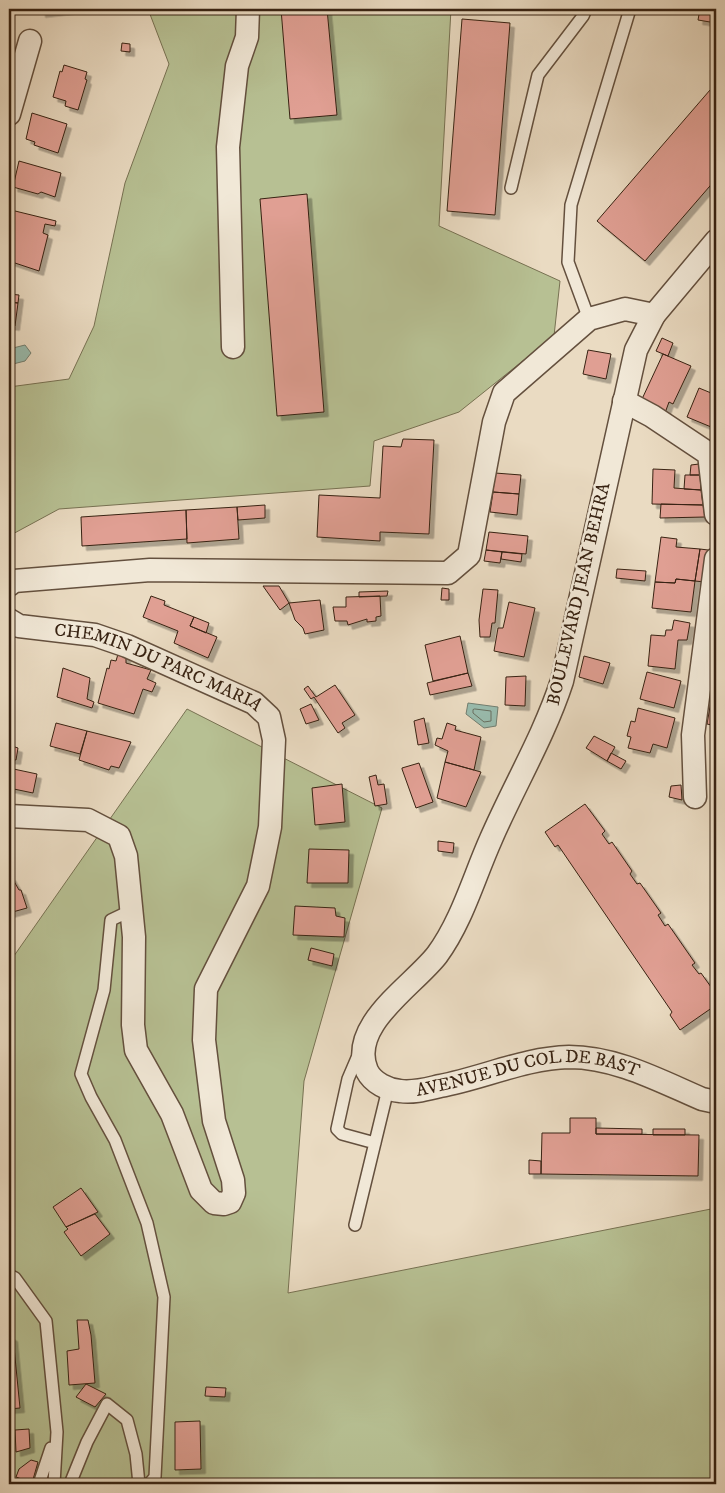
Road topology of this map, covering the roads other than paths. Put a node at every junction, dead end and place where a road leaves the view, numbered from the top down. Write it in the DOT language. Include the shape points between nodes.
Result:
graph roads {
  1 [pos="248,9"];
  2 [pos="586,9"];
  3 [pos="630,9"];
  4 [pos="30,41"];
  5 [pos="9,114"];
  6 [pos="511,188"];
  7 [pos="716,241"];
  8 [pos="654,315"];
  9 [pos="589,319"];
  10 [pos="232,347"];
  11 [pos="624,401"];
  12 [pos="716,514"];
  13 [pos="716,558"];
  14 [pos="9,585"];
  15 [pos="9,620"];
  16 [pos="695,798"];
  17 [pos="9,816"];
  18 [pos="132,910"];
  19 [pos="363,1045"];
  20 [pos="388,1088"];
  21 [pos="716,1102"];
  22 [pos="375,1143"];
  23 [pos="355,1225"];
  24 [pos="9,1275"];
  25 [pos="57,1432"];
  26 [pos="39,1484"];
  27 [pos="54,1484"];
  28 [pos="70,1484"];
  29 [pos="139,1484"];
  30 [pos="149,1484"];
  1 -- 10 [label="street" via="247,37 237,66 228,147"];
  2 -- 6 [label="lane" via="538,74"];
  3 -- 9 [label="lane" via="571,205 568,262"];
  4 -- 5 [label="street"];
  7 -- 8 [label="street, BOULEVARD JEAN BEHRA"];
  8 -- 9 [label="street" via="625,309"];
  8 -- 11 [label="street, BOULEVARD JEAN BEHRA" via="636,350"];
  9 -- 14 [label="street" via="504,393 494,422 469,555 448,573 150,570 14,581"];
  11 -- 12 [label="street" via="709,454"];
  11 -- 19 [label="street, BOULEVARD JEAN BEHRA" via="562,681 553,708 452,930 436,955 377,1018"];
  13 -- 16 [label="street" via="693,735"];
  15 -- 18 [label="street, CHEMIN DU PARC MARIA" via="19,626 95,635 127,646 254,703 269,716 274,740 270,826 258,886 206,989 204,1040 214,1121 233,1180 234,1193 230,1202 224,1204 214,1203 201,1190 172,1114 136,1050"];
  17 -- 18 [label="street, CHEMIN DU PARC MARIA" via="88,820 119,836 126,856"];
  18 -- 30 [label="lane" via="111,920 104,990 81,1074 115,1140 147,1223 164,1297 156,1478"];
  19 -- 20 [label="street, AVENUE DU COL DE BAST" via="369,1076"];
  19 -- 22 [label="lane" via="348,1079 337,1129 342,1134"];
  20 -- 21 [label="street, AVENUE DU COL DE BAST" via="415,1091 545,1060 598,1059"];
  20 -- 22 [label="lane"];
  22 -- 23 [label="lane"];
  24 -- 25 [label="lane" via="15,1278 46,1321"];
  25 -- 26 [label="lane"];
  25 -- 27 [label="lane"];
  28 -- 29 [label="lane" via="86,1442 107,1404 128,1420"];
}
